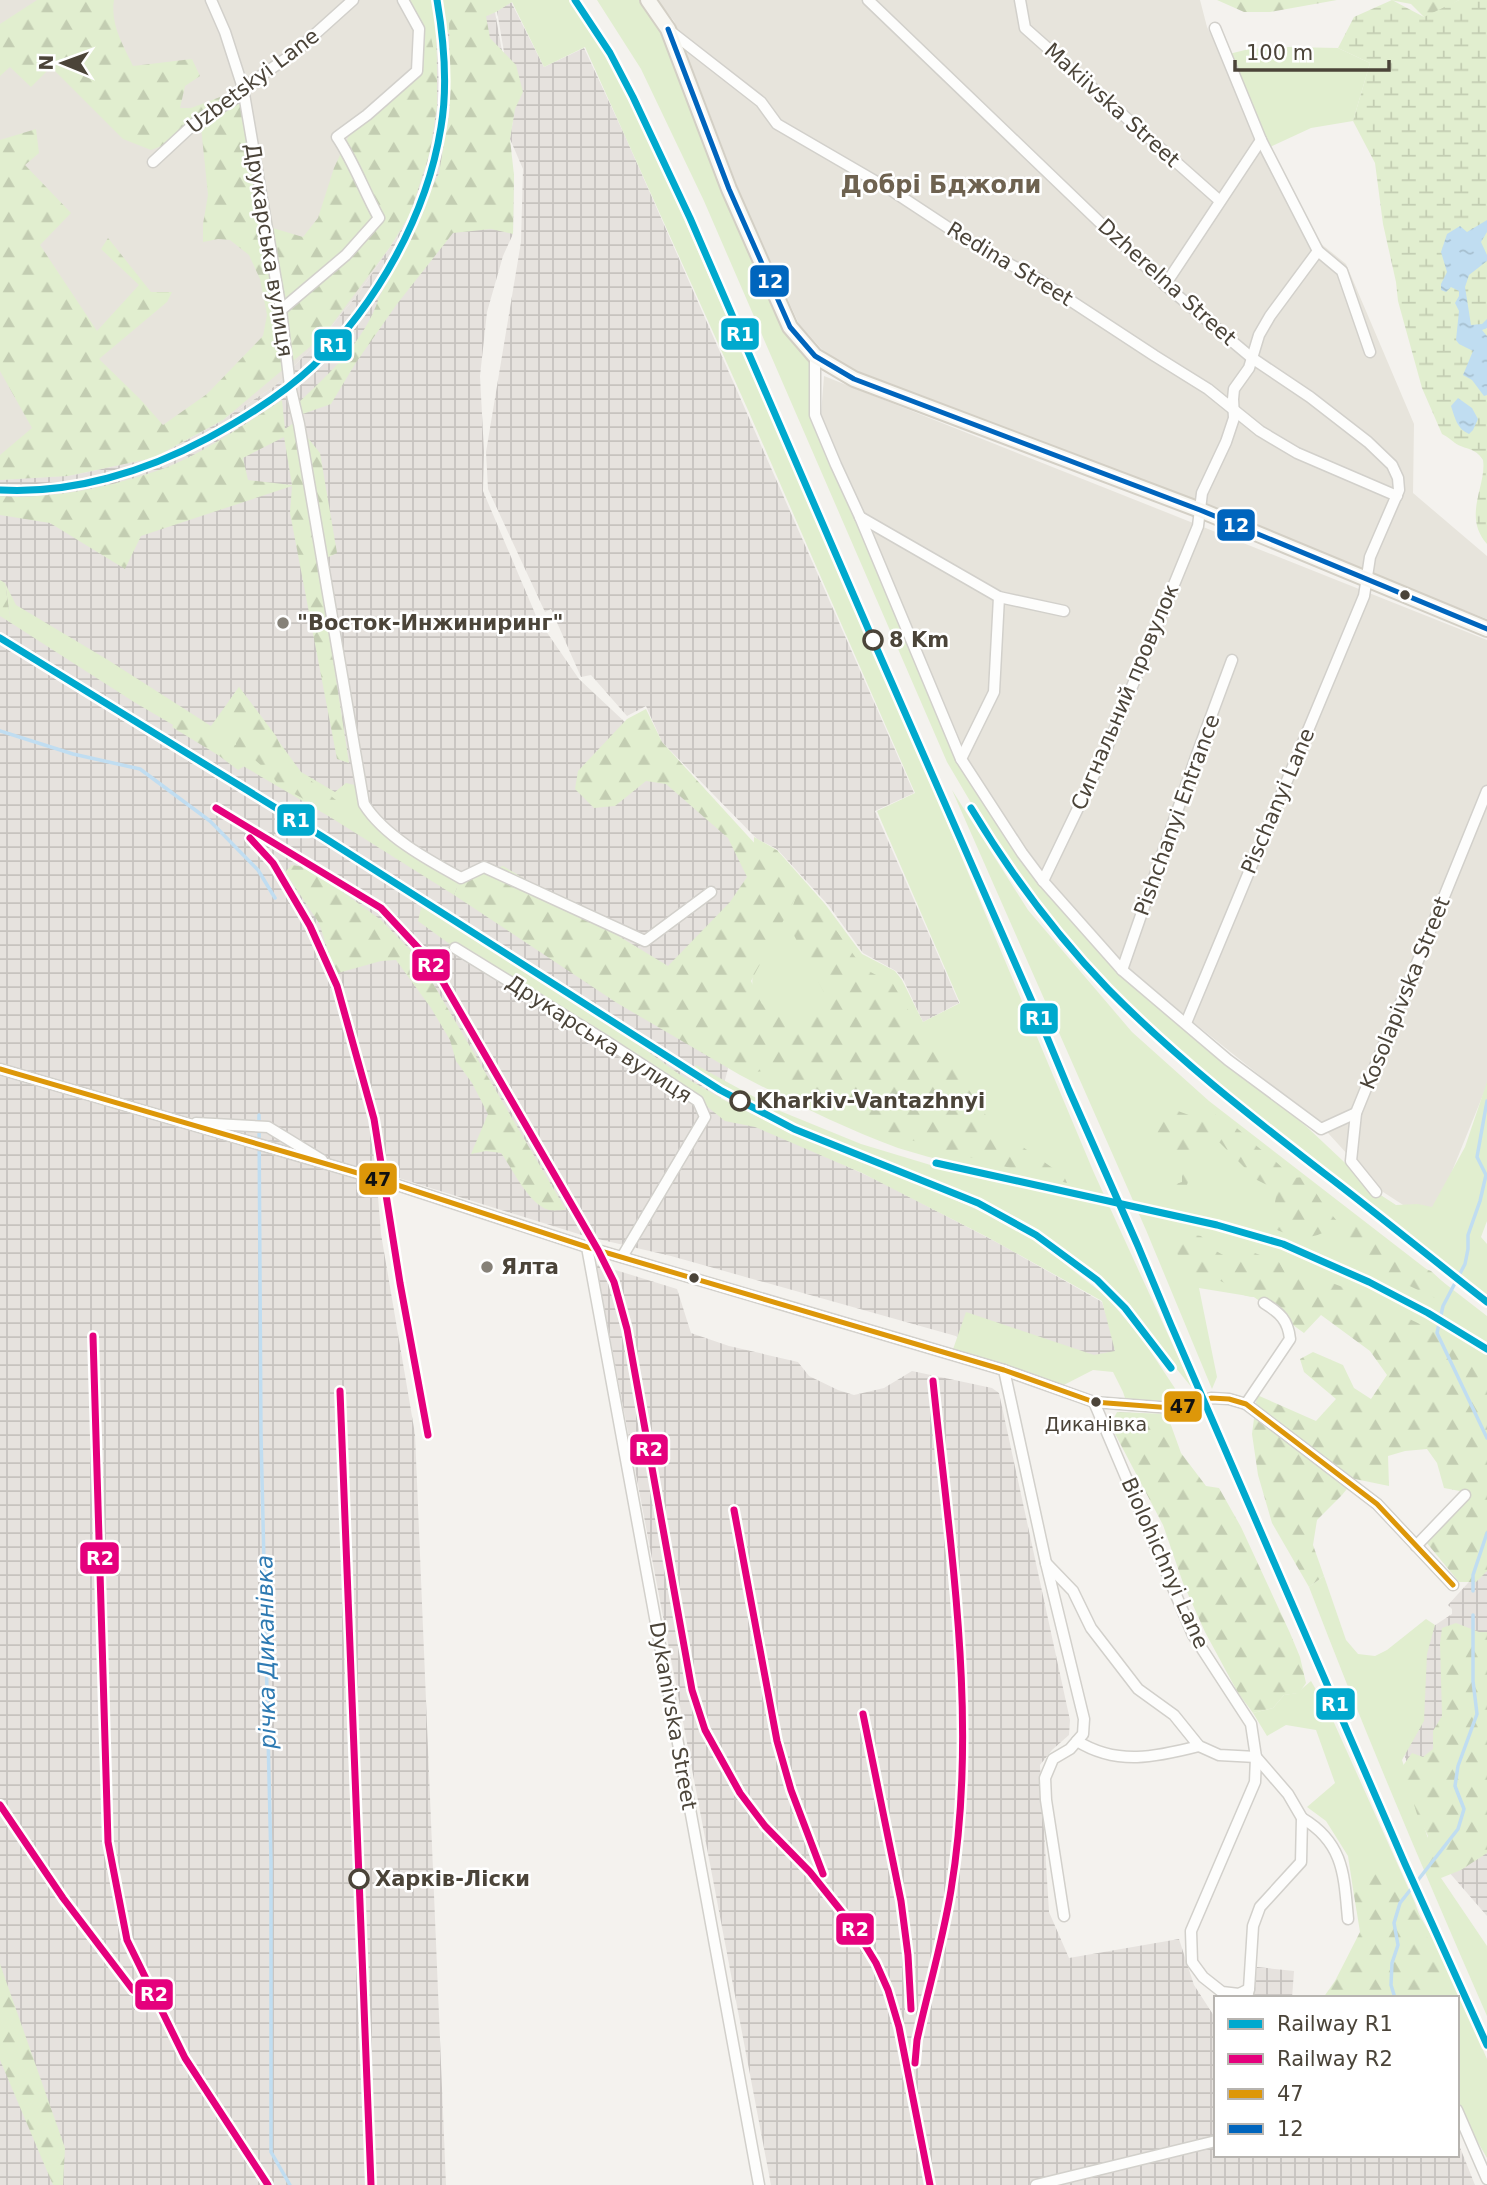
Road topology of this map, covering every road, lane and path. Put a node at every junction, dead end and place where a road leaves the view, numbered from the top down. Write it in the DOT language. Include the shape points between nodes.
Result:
graph roads {
  1 [pos="211,0"];
  2 [pos="353,0"];
  3 [pos="403,0"];
  4 [pos="648,0"];
  5 [pos="868,0"];
  6 [pos="1020,0"];
  7 [pos="1214,29"];
  8 [pos="668,30"];
  9 [pos="243,88"];
  10 [pos="1261,140"];
  11 [pos="153,162"];
  12 [pos="1220,201"];
  13 [pos="1318,251"];
  14 [pos="1165,285"];
  15 [pos="281,310"];
  16 [pos="1370,352"];
  17 [pos="815,356"];
  18 [pos="1252,358"];
  19 [pos="1233,409"];
  20 [pos="1397,496"];
  21 [pos="1200,510"];
  22 [pos="860,517"];
  23 [pos="1368,579"];
  24 [pos="999,597"];
  25 [pos="1064,611"];
  26 [pos="1487,629"];
  27 [pos="1232,660"];
  28 [pos="961,759"];
  29 [pos="1487,791"];
  30 [pos="1043,881"];
  31 [pos="711,892"];
  32 [pos="455,948"];
  33 [pos="1122,970"];
  34 [pos="1186,1023"];
  35 [pos="0,1069"];
  36 [pos="1356,1113"];
  37 [pos="186,1124"];
  38 [pos="331,1166"];
  39 [pos="1377,1192"];
  40 [pos="587,1247"];
  41 [pos="622,1257"];
  42 [pos="1264,1303"];
  43 [pos="1003,1370"];
  44 [pos="1094,1402"];
  45 [pos="1246,1404"];
  46 [pos="1465,1495"];
  47 [pos="1416,1546"];
  48 [pos="1046,1563"];
  49 [pos="1453,1584"];
  50 [pos="1077,1741"];
  51 [pos="1199,1746"];
  52 [pos="1256,1757"];
  53 [pos="1302,1818"];
  54 [pos="1064,1916"];
  55 [pos="1348,1919"];
  56 [pos="1248,1993"];
  57 [pos="1459,2115"];
  58 [pos="1214,2141"];
  59 [pos="1487,2179"];
  60 [pos="759,2185"];
  61 [pos="1036,2185"];
  1 -- 9 [label="street, Друкарська вулиця"];
  2 -- 9 [label="street, Uzbetskyi Lane" via="294,53"];
  3 -- 15 [label="street" via="419,29 417,71 337,137 379,218 346,255"];
  4 -- 8 [label="main road, Redina Street"];
  5 -- 14 [label="street, Dzherelna Street"];
  6 -- 12 [label="street, Makiivska Street" via="1025,28"];
  7 -- 10 [label="street"];
  8 -- 17 [label="main road" via="729,189 790,327"];
  8 -- 19 [label="street, Redina Street" via="761,102 777,124 1036,278"];
  9 -- 11 [label="street, Uzbetskyi Lane" via="238,97 195,123"];
  9 -- 15 [label="street, Друкарська вулиця"];
  10 -- 12 [label="street"];
  10 -- 13 [label="street"];
  12 -- 14 [label="street"];
  13 -- 16 [label="street" via="1342,271"];
  13 -- 18 [label="street, Сигнальний провулок" via="1270,316"];
  14 -- 18 [label="street, Dzherelna Street"];
  15 -- 31 [label="street, Друкарська вулиця" via="359,786 371,816 427,859 461,878 484,867 645,941"];
  17 -- 21 [label="main road" via="853,380"];
  17 -- 22 [label="street" via="815,415"];
  18 -- 19 [label="street, Сигнальний провулок" via="1234,389"];
  18 -- 20 [label="street, Dzherelna Street" via="1368,442 1392,465 1398,478"];
  19 -- 20 [label="street, Redina Street" via="1297,453"];
  19 -- 21 [label="street, Сигнальний провулок" via="1234,418 1202,493"];
  20 -- 23 [label="street" via="1370,557"];
  21 -- 23 [label="main road"];
  21 -- 30 [label="street, Сигнальний провулок" via="1199,526 1106,750"];
  22 -- 24 [label="street"];
  22 -- 28 [label="street"];
  23 -- 26 [label="main road"];
  23 -- 34 [label="street, Pischanyi Lane"];
  24 -- 25 [label="street"];
  24 -- 28 [label="street" via="994,692"];
  27 -- 33 [label="street, Pishchanyi Entrance"];
  28 -- 30 [label="street"];
  29 -- 36 [label="street, Kosolapivska Street"];
  30 -- 33 [label="street"];
  32 -- 41 [label="street, Друкарська вулиця" via="698,1101 705,1117"];
  33 -- 34 [label="street"];
  34 -- 36 [label="street" via="1321,1129"];
  35 -- 37 [label="street"];
  36 -- 39 [label="street, Kosolapivska Street" via="1351,1161"];
  37 -- 38 [label="street"];
  37 -- 38 [label="street" via="268,1127"];
  38 -- 40 [label="street"];
  40 -- 41 [label="street"];
  40 -- 60 [label="street, Dykanivska Street"];
  41 -- 43 [label="street"];
  42 -- 45 [label="street" via="1289,1326 1290,1339"];
  43 -- 44 [label="street"];
  43 -- 48 [label="street"];
  44 -- 45 [label="street" via="1172,1408 1218,1398"];
  44 -- 52 [label="street, Biolohichnyi Lane" via="1193,1635 1251,1724"];
  45 -- 47 [label="street" via="1377,1504"];
  46 -- 47 [label="street"];
  47 -- 49 [label="street"];
  48 -- 50 [label="street" via="1084,1720"];
  48 -- 51 [label="street" via="1073,1591 1090,1628 1138,1689 1174,1715"];
  50 -- 51 [label="street" via="1093,1751 1120,1756 1154,1757"];
  50 -- 54 [label="street" via="1053,1759 1045,1778"];
  51 -- 52 [label="street" via="1219,1755"];
  52 -- 53 [label="street" via="1289,1794"];
  52 -- 56 [label="street" via="1255,1782 1191,1931 1192,1962 1203,1977 1222,1992"];
  53 -- 55 [label="street" via="1328,1839 1344,1872"];
  53 -- 56 [label="street" via="1301,1862 1259,1907 1253,1926"];
  57 -- 59 [label="street"];
  58 -- 61 [label="street"];
}
